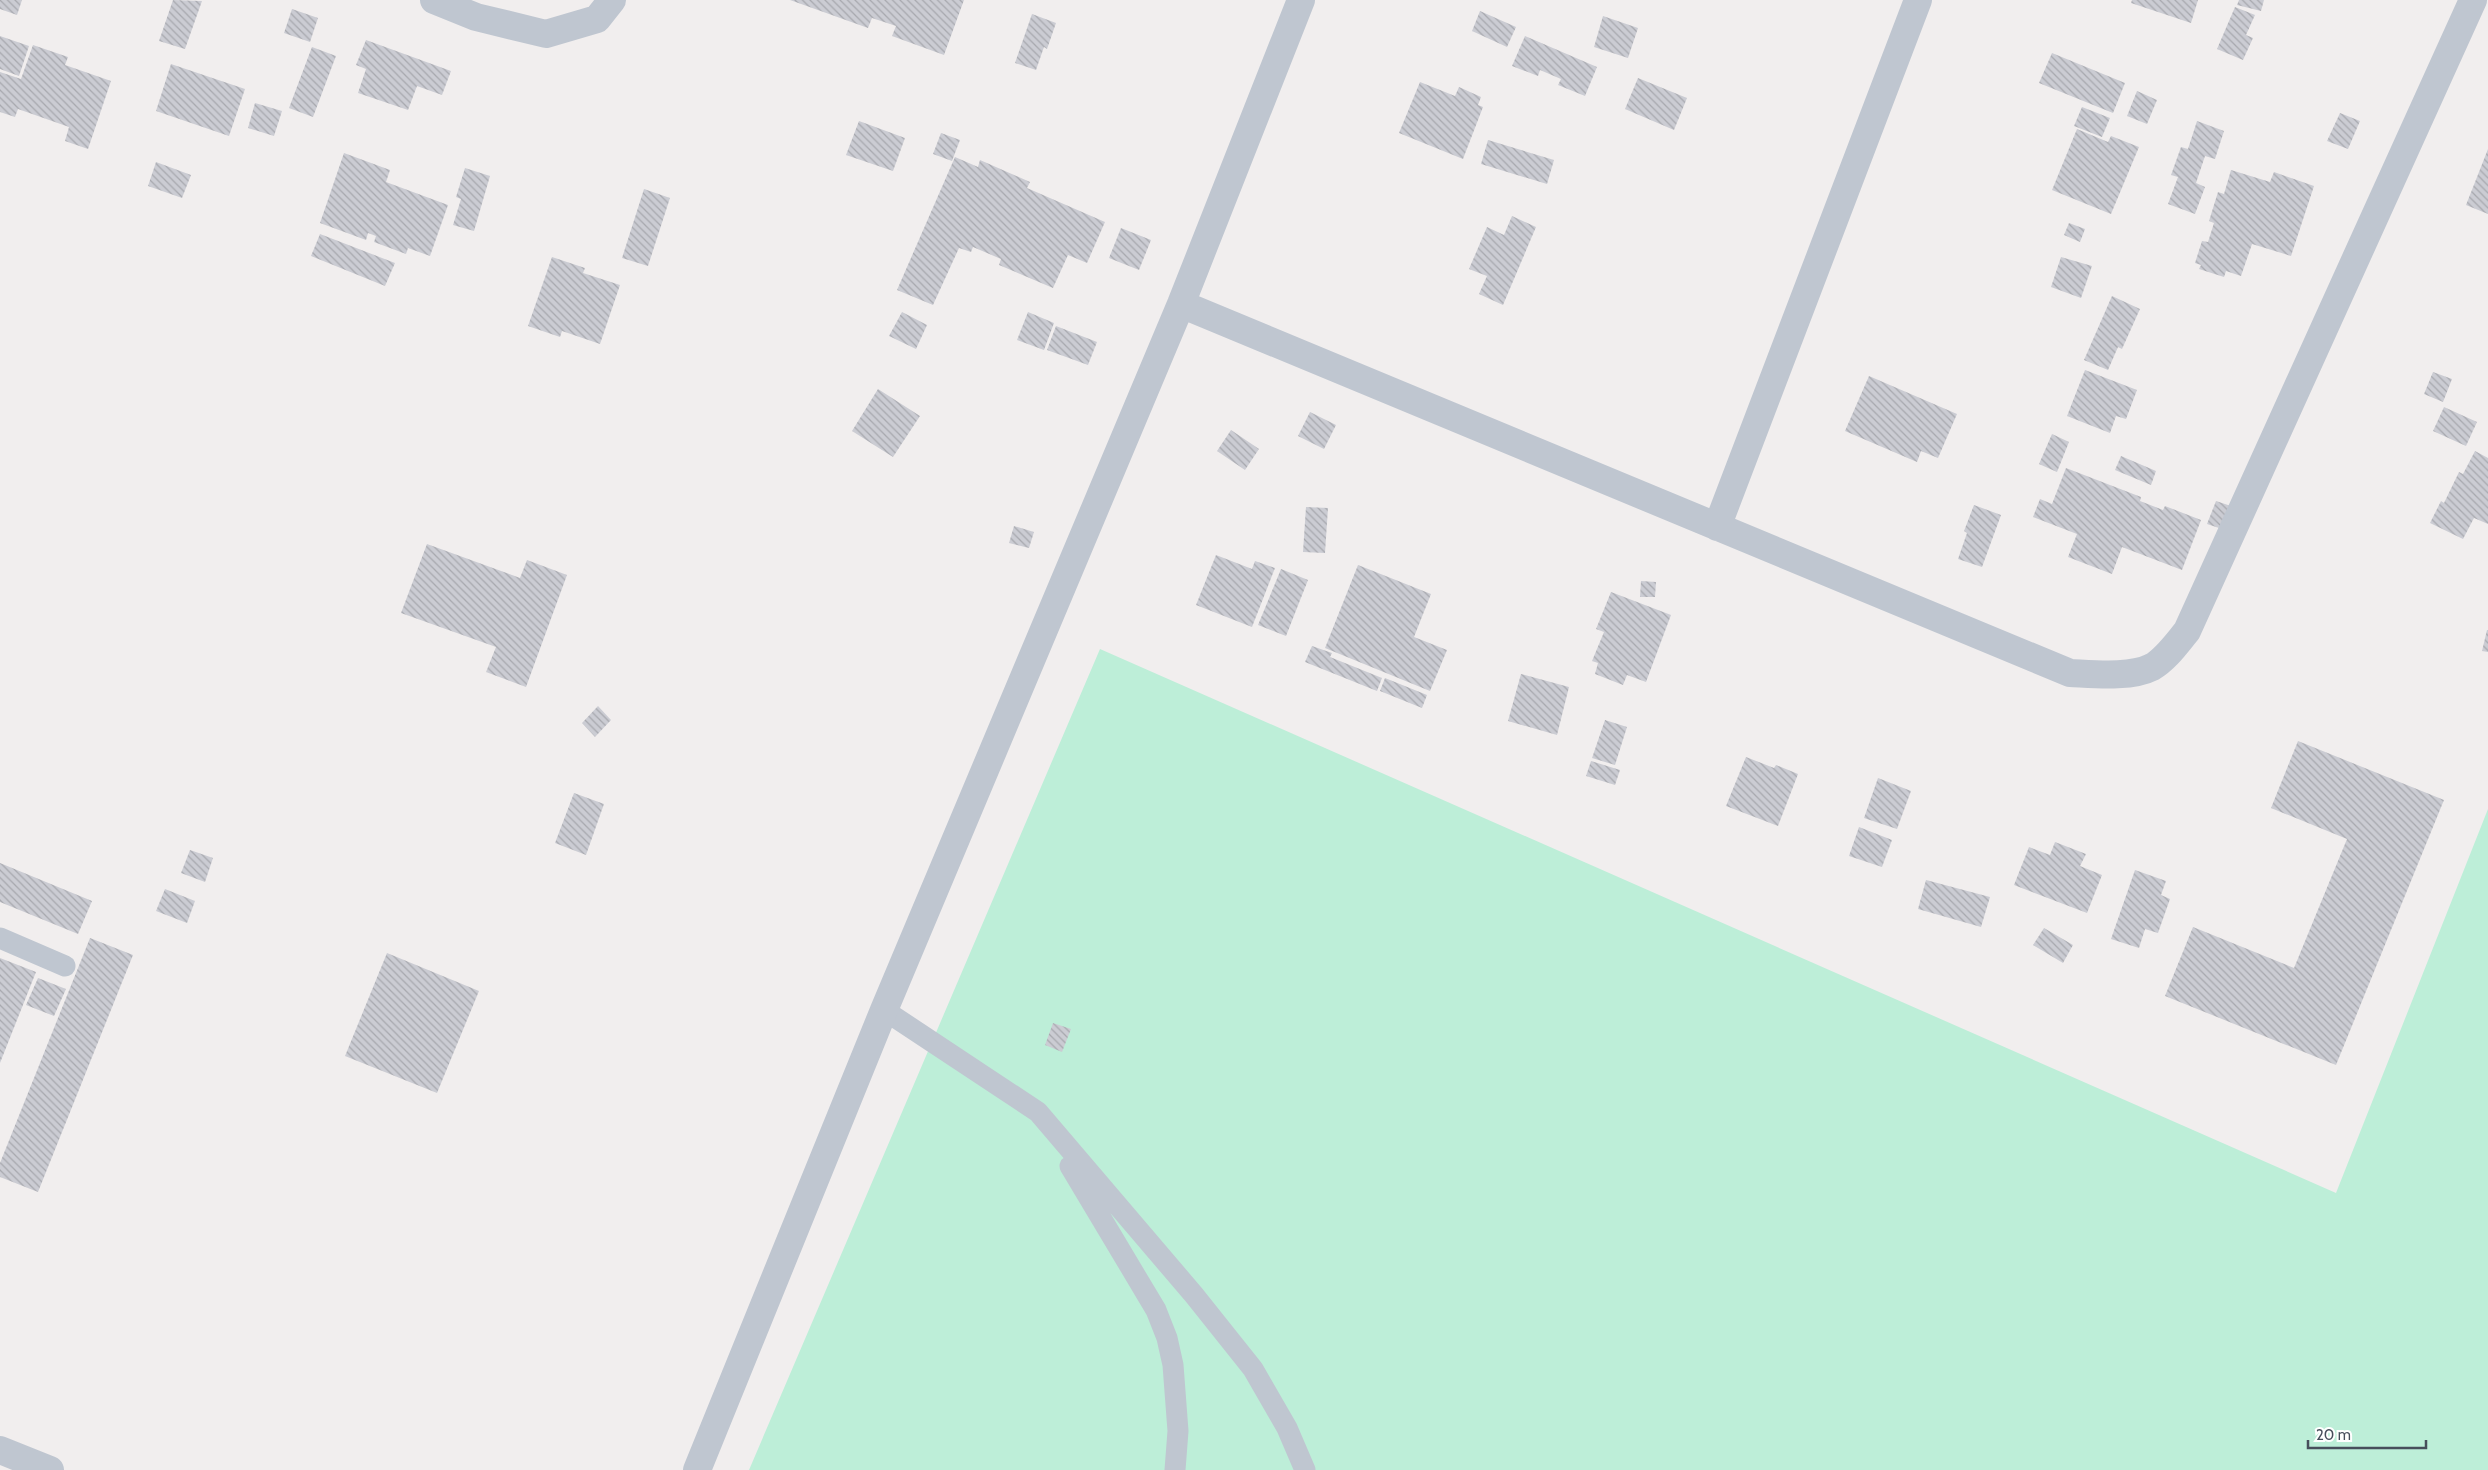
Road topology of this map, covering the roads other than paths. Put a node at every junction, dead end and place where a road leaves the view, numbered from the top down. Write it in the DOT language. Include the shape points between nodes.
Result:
graph roads {
  1 [pos="434,0"];
  2 [pos="612,0"];
  3 [pos="1301,0"];
  4 [pos="1918,0"];
  5 [pos="2473,0"];
  6 [pos="1181,304"];
  7 [pos="1717,526"];
  8 [pos="0,938"];
  9 [pos="65,966"];
  10 [pos="884,1010"];
  11 [pos="1038,1112"];
  12 [pos="0,1450"];
  13 [pos="50,1470"];
  14 [pos="697,1470"];
  15 [pos="1175,1470"];
  16 [pos="1305,1470"];
  1 -- 2 [label="street" via="476,18 546,34 597,19"];
  3 -- 6 [label="street"];
  4 -- 7 [label="street"];
  5 -- 7 [label="street" via="2187,631 2151,668 2115,675 2070,673"];
  6 -- 7 [label="street"];
  6 -- 10 [label="street"];
  8 -- 9 [label="lane"];
  10 -- 11 [label="lane"];
  10 -- 14 [label="street"];
  11 -- 15 [label="lane" via="1156,1310 1167,1338 1173,1365 1178,1432"];
  11 -- 16 [label="lane" via="1253,1369 1287,1428"];
  12 -- 13 [label="street"];
}
